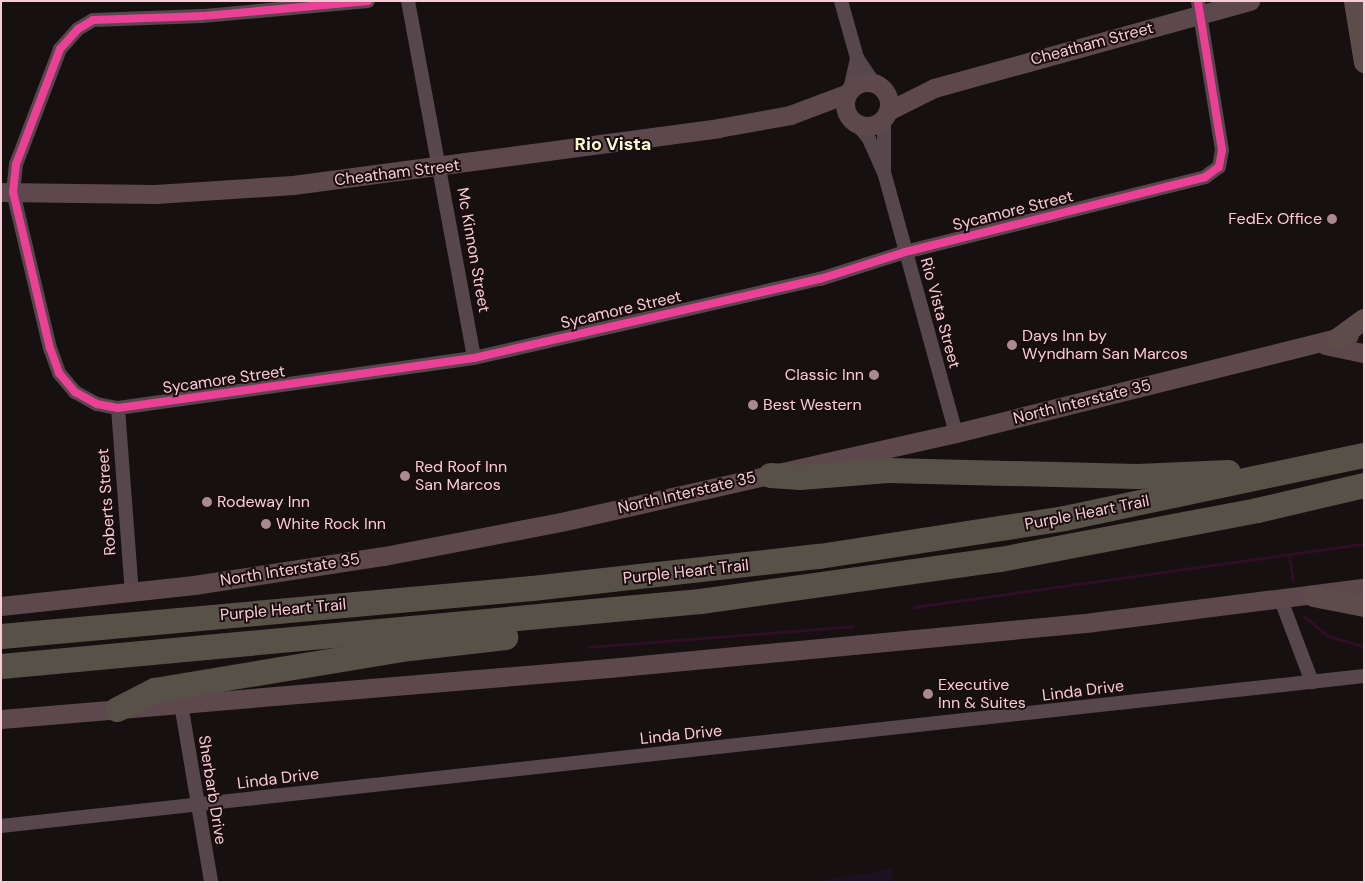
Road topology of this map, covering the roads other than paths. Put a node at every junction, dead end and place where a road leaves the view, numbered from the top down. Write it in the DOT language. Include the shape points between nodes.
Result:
graph roads {
  1 [pos="368,1"];
  2 [pos="408,1"];
  3 [pos="841,1"];
  4 [pos="1250,1"];
  5 [pos="1354,1"];
  6 [pos="1199,8"];
  7 [pos="1362,40"];
  8 [pos="857,58"];
  9 [pos="1364,62"];
  10 [pos="877,84"];
  11 [pos="934,88"];
  12 [pos="848,91"];
  13 [pos="886,114"];
  14 [pos="790,115"];
  15 [pos="855,123"];
  16 [pos="441,168"];
  17 [pos="884,172"];
  18 [pos="7,192"];
  19 [pos="905,252"];
  20 [pos="1364,319"];
  21 [pos="1364,331"];
  22 [pos="1327,341"];
  23 [pos="1364,353"];
  24 [pos="474,358"];
  25 [pos="118,408"];
  26 [pos="956,433"];
  27 [pos="1364,455"];
  28 [pos="1303,469"];
  29 [pos="770,475"];
  30 [pos="1364,486"];
  31 [pos="1364,588"];
  32 [pos="132,593"];
  33 [pos="1313,596"];
  34 [pos="1281,600"];
  35 [pos="1,606"];
  36 [pos="1364,606"];
  37 [pos="587,612"];
  38 [pos="1,636"];
  39 [pos="1,666"];
  40 [pos="1364,676"];
  41 [pos="1312,682"];
  42 [pos="181,704"];
  43 [pos="116,709"];
  44 [pos="1,719"];
  45 [pos="196,807"];
  46 [pos="1,826"];
  47 [pos="210,882"];
  1 -- 18 [label="street, Sycamore Street" via="202,16 93,20 78,29 60,49"];
  2 -- 16 [label="street, Mc Kinnon Street"];
  3 -- 8 [label="street"];
  4 -- 6 [label="main road, Cheatham Street"];
  5 -- 7 [label="main road"];
  6 -- 11 [label="main road, Cheatham Street"];
  6 -- 19 [label="street, Sycamore Street" via="1223,158 1213,174"];
  7 -- 9 [label="main road"];
  8 -- 10 [label="street"];
  8 -- 12 [label="street"];
  10 -- 11 [label="main road, Cheatham Street" via="900,90"];
  10 -- 12 [label="main road" via="861,82"];
  10 -- 13 [label="main road" via="888,97"];
  11 -- 13 [label="main road, Cheatham Street"];
  12 -- 14 [label="main road, Cheatham Street"];
  12 -- 15 [label="main road" via="844,106"];
  13 -- 15 [label="main road" via="872,126"];
  13 -- 17 [label="street, Rio Vista Street"];
  14 -- 15 [label="main road, Cheatham Street" via="832,116"];
  14 -- 16 [label="main road, Cheatham Street"];
  15 -- 17 [label="street, Rio Vista Street" via="869,139"];
  16 -- 18 [label="main road, Cheatham Street" via="294,185 155,194"];
  16 -- 24 [label="street, Mc Kinnon Street"];
  17 -- 19 [label="street, Rio Vista Street"];
  18 -- 25 [label="street, Sycamore Street" via="59,373 76,392 97,404"];
  19 -- 24 [label="street, Sycamore Street" via="820,280"];
  19 -- 26 [label="street, Rio Vista Street"];
  20 -- 22 [label="main road"];
  21 -- 22 [label="main road, North Interstate 35"];
  22 -- 23 [label="main road"];
  22 -- 26 [label="main road, North Interstate 35"];
  24 -- 25 [label="street, Sycamore Street"];
  25 -- 32 [label="street, Roberts Street"];
  26 -- 29 [label="main road, North Interstate 35"];
  27 -- 28 [label="highway, Purple Heart Trail"];
  28 -- 29 [label="highway" via="1137,476 888,470 800,477"];
  28 -- 38 [label="highway, Purple Heart Trail" via="1054,519 819,556 541,587"];
  29 -- 32 [label="main road, North Interstate 35" via="561,522 384,556"];
  30 -- 37 [label="highway, Purple Heart Trail" via="1248,512 1000,559 710,600"];
  31 -- 33 [label="main road"];
  32 -- 35 [label="main road, North Interstate 35"];
  33 -- 34 [label="main road"];
  33 -- 36 [label="main road"];
  34 -- 41 [label="street"];
  34 -- 42 [label="main road" via="1093,622 609,668"];
  37 -- 39 [label="highway, Purple Heart Trail"];
  37 -- 43 [label="highway" via="553,631 409,648 154,690"];
  40 -- 41 [label="street, Linda Drive"];
  41 -- 45 [label="street, Linda Drive"];
  42 -- 43 [label="main road"];
  42 -- 45 [label="street, Sherbarb Drive"];
  43 -- 44 [label="main road"];
  45 -- 46 [label="street, Linda Drive"];
  45 -- 47 [label="street, Sherbarb Drive"];
}
